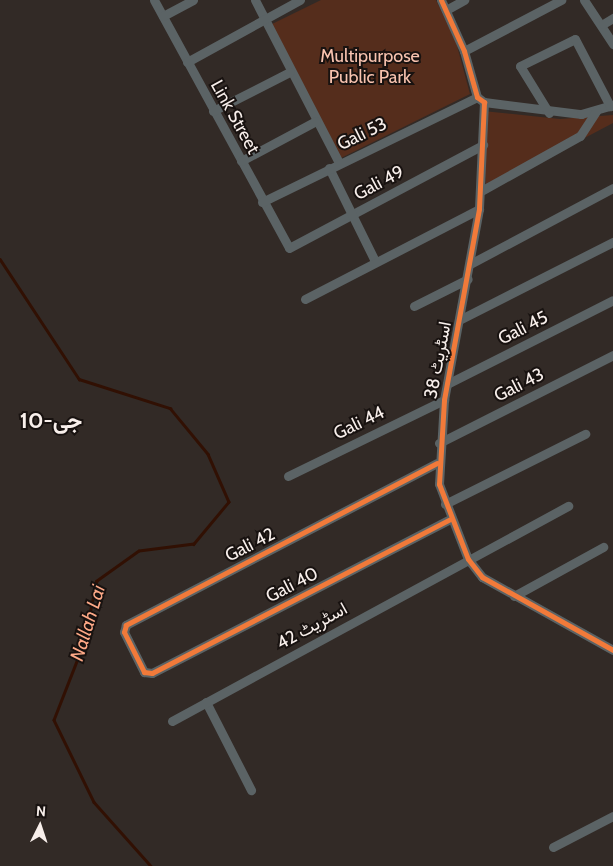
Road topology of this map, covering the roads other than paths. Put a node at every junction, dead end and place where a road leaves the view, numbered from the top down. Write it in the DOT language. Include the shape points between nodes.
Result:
graph roads {
  1 [pos="154,0"];
  2 [pos="193,0"];
  3 [pos="255,0"];
  4 [pos="300,0"];
  5 [pos="441,0"];
  6 [pos="464,0"];
  7 [pos="561,0"];
  8 [pos="584,0"];
  9 [pos="446,10"];
  10 [pos="163,16"];
  11 [pos="613,18"];
  12 [pos="266,19"];
  13 [pos="603,24"];
  14 [pos="613,44"];
  15 [pos="464,51"];
  16 [pos="187,62"];
  17 [pos="290,72"];
  18 [pos="480,100"];
  19 [pos="612,106"];
  20 [pos="213,111"];
  21 [pos="596,111"];
  22 [pos="549,113"];
  23 [pos="316,121"];
  24 [pos="483,145"];
  25 [pos="240,161"];
  26 [pos="338,163"];
  27 [pos="329,168"];
  28 [pos="613,188"];
  29 [pos="481,191"];
  30 [pos="262,202"];
  31 [pos="479,208"];
  32 [pos="352,215"];
  33 [pos="613,242"];
  34 [pos="289,248"];
  35 [pos="375,261"];
  36 [pos="470,264"];
  37 [pos="468,279"];
  38 [pos="305,299"];
  39 [pos="613,300"];
  40 [pos="414,306"];
  41 [pos="459,320"];
  42 [pos="613,356"];
  43 [pos="447,384"];
  44 [pos="444,400"];
  45 [pos="585,434"];
  46 [pos="439,443"];
  47 [pos="437,464"];
  48 [pos="288,476"];
  49 [pos="445,504"];
  50 [pos="568,506"];
  51 [pos="450,519"];
  52 [pos="603,547"];
  53 [pos="468,559"];
  54 [pos="514,596"];
  55 [pos="613,650"];
  56 [pos="147,675"];
  57 [pos="206,702"];
  58 [pos="172,721"];
  59 [pos="251,790"];
  60 [pos="613,816"];
  61 [pos="553,847"];
  1 -- 10 [label="street, Link Street"];
  2 -- 10 [label="street"];
  3 -- 12 [label="street"];
  4 -- 12 [label="street"];
  5 -- 9 [label="street, اسٹریٹ 38"];
  6 -- 9 [label="street"];
  7 -- 15 [label="street"];
  8 -- 13 [label="street" via="591,15"];
  9 -- 15 [label="street, اسٹریٹ 38"];
  10 -- 16 [label="street, Link Street"];
  11 -- 13 [label="street"];
  12 -- 16 [label="street"];
  12 -- 17 [label="street"];
  13 -- 14 [label="street"];
  15 -- 18 [label="street, اسٹریٹ 38"];
  16 -- 20 [label="street, Link Street"];
  17 -- 20 [label="street"];
  17 -- 23 [label="street"];
  18 -- 22 [label="street"];
  18 -- 24 [label="street, اسٹریٹ 38"];
  18 -- 26 [label="street, Gali 53"];
  19 -- 21 [label="street"];
  19 -- 22 [label="street" via="575,38 520,66"];
  20 -- 25 [label="street, Link Street"];
  21 -- 22 [label="street"];
  21 -- 29 [label="street" via="580,136"];
  23 -- 25 [label="street"];
  23 -- 26 [label="street"];
  24 -- 29 [label="street, اسٹریٹ 38"];
  24 -- 32 [label="street, Gali 49"];
  25 -- 30 [label="street, Link Street"];
  26 -- 27 [label="street, Gali 53"];
  27 -- 30 [label="street, Gali 53"];
  27 -- 32 [label="street"];
  28 -- 36 [label="street"];
  29 -- 31 [label="street, اسٹریٹ 38"];
  30 -- 34 [label="street, Link Street"];
  31 -- 35 [label="street"];
  31 -- 36 [label="street, اسٹریٹ 38"];
  32 -- 34 [label="street, Gali 49"];
  32 -- 35 [label="street"];
  33 -- 41 [label="street"];
  35 -- 38 [label="street"];
  36 -- 37 [label="street, اسٹریٹ 38"];
  37 -- 40 [label="street"];
  37 -- 41 [label="street, اسٹریٹ 38"];
  39 -- 43 [label="street, Gali 45"];
  41 -- 43 [label="street, اسٹریٹ 38"];
  42 -- 46 [label="street, Gali 43"];
  43 -- 44 [label="street, اسٹریٹ 38"];
  44 -- 46 [label="street, اسٹریٹ 38"];
  44 -- 48 [label="street, Gali 44"];
  45 -- 49 [label="street"];
  46 -- 47 [label="street, اسٹریٹ 38"];
  47 -- 49 [label="street, اسٹریٹ 38"];
  47 -- 56 [label="street, Gali 42" via="126,625 124,632"];
  49 -- 51 [label="street, اسٹریٹ 38"];
  50 -- 53 [label="street, اسٹریٹ 42"];
  51 -- 53 [label="street, اسٹریٹ 38"];
  51 -- 56 [label="street, Gali 40"];
  52 -- 54 [label="street"];
  53 -- 54 [label="street, اسٹریٹ 38" via="482,577"];
  53 -- 57 [label="street, اسٹریٹ 42"];
  54 -- 55 [label="street, اسٹریٹ 38"];
  57 -- 58 [label="street, اسٹریٹ 42"];
  57 -- 59 [label="street"];
  60 -- 61 [label="street"];
}
